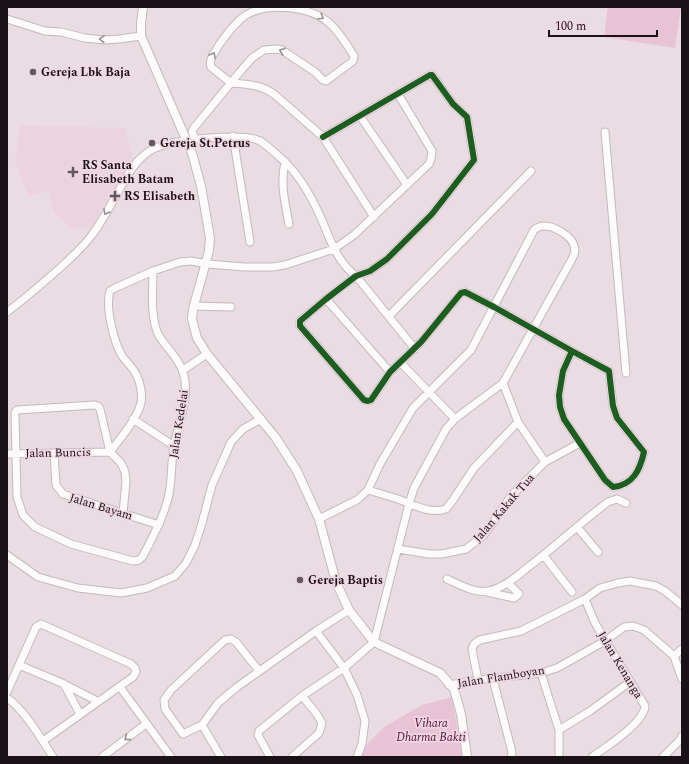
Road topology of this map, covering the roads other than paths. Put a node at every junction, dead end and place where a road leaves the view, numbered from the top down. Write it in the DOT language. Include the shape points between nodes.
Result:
graph roads {
  1 [pos="143,7"];
  2 [pos="7,19"];
  3 [pos="141,36"];
  4 [pos="231,83"];
  5 [pos="398,94"];
  6 [pos="360,116"];
  7 [pos="604,132"];
  8 [pos="233,136"];
  9 [pos="323,137"];
  10 [pos="192,140"];
  11 [pos="285,162"];
  12 [pos="531,171"];
  13 [pos="406,185"];
  14 [pos="374,217"];
  15 [pos="288,224"];
  16 [pos="250,242"];
  17 [pos="334,249"];
  18 [pos="206,263"];
  19 [pos="154,271"];
  20 [pos="356,276"];
  21 [pos="326,299"];
  22 [pos="194,306"];
  23 [pos="231,307"];
  24 [pos="494,307"];
  25 [pos="7,312"];
  26 [pos="389,316"];
  27 [pos="533,328"];
  28 [pos="415,349"];
  29 [pos="572,351"];
  30 [pos="207,354"];
  31 [pos="400,362"];
  32 [pos="183,370"];
  33 [pos="390,372"];
  34 [pos="626,373"];
  35 [pos="503,383"];
  36 [pos="429,391"];
  37 [pos="133,419"];
  38 [pos="261,419"];
  39 [pos="455,419"];
  40 [pos="518,422"];
  41 [pos="580,443"];
  42 [pos="174,446"];
  43 [pos="110,452"];
  44 [pos="54,453"];
  45 [pos="7,454"];
  46 [pos="15,454"];
  47 [pos="545,462"];
  48 [pos="368,490"];
  49 [pos="626,503"];
  50 [pos="409,504"];
  51 [pos="123,513"];
  52 [pos="319,519"];
  53 [pos="159,525"];
  54 [pos="577,527"];
  55 [pos="398,549"];
  56 [pos="598,552"];
  57 [pos="7,555"];
  58 [pos="544,556"];
  59 [pos="447,579"];
  60 [pos="508,583"];
  61 [pos="486,592"];
  62 [pos="572,592"];
  63 [pos="585,599"];
  64 [pos="682,606"];
  65 [pos="349,610"];
  66 [pos="316,631"];
  67 [pos="605,641"];
  68 [pos="374,642"];
  69 [pos="682,649"];
  70 [pos="674,656"];
  71 [pos="19,665"];
  72 [pos="344,668"];
  73 [pos="259,671"];
  74 [pos="541,673"];
  75 [pos="493,679"];
  76 [pos="682,679"];
  77 [pos="478,680"];
  78 [pos="630,682"];
  79 [pos="64,684"];
  80 [pos="449,685"];
  81 [pos="120,686"];
  82 [pos="7,692"];
  83 [pos="302,696"];
  84 [pos="7,698"];
  85 [pos="97,701"];
  86 [pos="80,714"];
  87 [pos="146,724"];
  88 [pos="202,725"];
  89 [pos="559,730"];
  90 [pos="682,736"];
  91 [pos="43,741"];
  92 [pos="110,754"];
  93 [pos="53,757"];
  94 [pos="102,757"];
  95 [pos="171,757"];
  96 [pos="221,757"];
  97 [pos="270,757"];
  98 [pos="292,757"];
  99 [pos="357,757"];
  100 [pos="467,757"];
  101 [pos="511,757"];
  102 [pos="559,757"];
  103 [pos="592,757"];
  104 [pos="663,757"];
  1 -- 3 [label="street"];
  3 -- 2 [label="street, one-way" via="104,40 85,38 45,31"];
  3 -- 10 [label="street"];
  4 -- 4 [label="street, one-way" via="211,66 210,61 238,21 260,9 303,10 320,16 336,30 354,55 354,59 326,81 282,50 269,49 252,58"];
  4 -- 9 [label="street" via="250,84 267,89"];
  4 -- 10 [label="street" via="194,129"];
  5 -- 6 [label="street"];
  5 -- 13 [label="street" via="432,151 429,164"];
  5 -- 20 [label="street" via="434,75 453,104 466,117 474,160 432,214 387,259 370,271"];
  6 -- 9 [label="street"];
  6 -- 13 [label="street"];
  7 -- 34 [label="street"];
  8 -- 10 [label="street"];
  8 -- 11 [label="street" via="260,141"];
  8 -- 16 [label="street"];
  9 -- 14 [label="street"];
  10 -- 18 [label="street" via="210,238"];
  10 -- 25 [label="street, one-way" via="160,146 140,159 86,244"];
  11 -- 15 [label="street" via="282,184"];
  11 -- 17 [label="street" via="302,182"];
  12 -- 26 [label="street"];
  13 -- 14 [label="street"];
  14 -- 17 [label="street"];
  17 -- 18 [label="street" via="273,267"];
  17 -- 20 [label="street" via="349,271"];
  18 -- 19 [label="street" via="180,262"];
  18 -- 22 [label="street"];
  19 -- 32 [label="street, Jalan Kedelai" via="153,316 158,333"];
  19 -- 37 [label="street" via="115,288 110,291 108,297 118,346 122,356 133,369 141,389 141,402"];
  20 -- 21 [label="street"];
  20 -- 26 [label="street"];
  21 -- 33 [label="street"];
  21 -- 33 [label="street" via="299,324 364,400 371,400"];
  22 -- 23 [label="street"];
  22 -- 30 [label="street" via="194,328"];
  24 -- 27 [label="street"];
  24 -- 27 [label="street" via="530,237 538,228 545,226 559,231 571,239 575,251"];
  24 -- 28 [label="street" via="462,292"];
  24 -- 36 [label="street" via="471,350"];
  26 -- 28 [label="street"];
  27 -- 29 [label="street"];
  27 -- 35 [label="street"];
  28 -- 31 [label="street"];
  29 -- 41 [label="street" via="563,370 560,407 564,419"];
  29 -- 41 [label="street" via="609,371 617,418 644,452 638,472 629,482 613,487 605,480"];
  30 -- 32 [label="street"];
  30 -- 38 [label="street"];
  31 -- 33 [label="street"];
  31 -- 36 [label="street"];
  32 -- 42 [label="street, Jalan Kedelai" via="183,411"];
  35 -- 39 [label="street"];
  35 -- 40 [label="street"];
  36 -- 39 [label="street"];
  36 -- 48 [label="street" via="407,417"];
  37 -- 42 [label="street"];
  37 -- 43 [label="street"];
  38 -- 52 [label="street" via="298,471"];
  38 -- 57 [label="street" via="244,429 231,442 212,485 195,545 186,563 175,576 147,588 121,593 78,588 38,577"];
  39 -- 50 [label="street" via="446,429 417,482"];
  40 -- 47 [label="street"];
  40 -- 50 [label="street" via="474,468 446,509 428,510"];
  41 -- 47 [label="street, Jalan Kakak Tua"];
  42 -- 53 [label="street, Jalan Kedelai" via="169,494"];
  43 -- 44 [label="street, Jalan Buncis"];
  43 -- 46 [label="street" via="100,409 95,405 16,410"];
  43 -- 51 [label="street" via="121,463 125,472"];
  44 -- 46 [label="street, Jalan Buncis"];
  44 -- 51 [label="street, Jalan Bayam" via="56,485 62,494"];
  45 -- 46 [label="street, Jalan Buncis"];
  46 -- 53 [label="street, Jalan Kedelai" via="17,498 23,515 35,527 71,544 133,561 143,556"];
  47 -- 55 [label="street, Jalan Kakak Tua" via="511,496 483,536 466,549 429,554"];
  48 -- 50 [label="street"];
  48 -- 52 [label="street" via="357,500"];
  49 -- 54 [label="street" via="613,499"];
  50 -- 55 [label="street"];
  51 -- 53 [label="street, Jalan Bayam"];
  52 -- 65 [label="street" via="336,582"];
  54 -- 56 [label="street"];
  54 -- 58 [label="street"];
  55 -- 68 [label="street"];
  58 -- 60 [label="street"];
  58 -- 62 [label="street"];
  59 -- 61 [label="street"];
  60 -- 61 [label="street"];
  60 -- 61 [label="street" via="519,594 514,598"];
  63 -- 64 [label="street" via="600,588 630,582 656,586 666,591"];
  63 -- 67 [label="street, Jalan Kenanga"];
  63 -- 77 [label="street" via="520,632 476,642 472,650"];
  65 -- 66 [label="street"];
  65 -- 68 [label="street"];
  66 -- 72 [label="street"];
  66 -- 73 [label="street"];
  67 -- 70 [label="street, Jalan Flamboyan" via="624,627 633,626 644,630"];
  67 -- 74 [label="street, Jalan Flamboyan" via="557,668"];
  67 -- 78 [label="street, Jalan Kenanga"];
  68 -- 72 [label="street"];
  68 -- 80 [label="street" via="440,673"];
  69 -- 70 [label="street"];
  70 -- 76 [label="street, Jalan Flamboyan"];
  71 -- 79 [label="street"];
  71 -- 81 [label="street" via="36,627 44,624 131,664 136,672"];
  71 -- 82 [label="street"];
  72 -- 83 [label="street"];
  72 -- 99 [label="street" via="357,695 365,721 362,744"];
  73 -- 88 [label="street" via="218,703"];
  73 -- 88 [label="street" via="231,639 225,640 208,654 164,700 165,709 183,734"];
  74 -- 75 [label="street, Jalan Flamboyan"];
  74 -- 89 [label="street"];
  75 -- 77 [label="street, Jalan Flamboyan"];
  75 -- 101 [label="street" via="512,752"];
  77 -- 80 [label="street, Jalan Flamboyan"];
  78 -- 89 [label="street"];
  78 -- 103 [label="street, Jalan Kenanga" via="645,706 644,713 633,725"];
  79 -- 85 [label="street"];
  79 -- 86 [label="street"];
  80 -- 100 [label="street" via="454,689 458,700"];
  81 -- 85 [label="street"];
  81 -- 87 [label="street"];
  83 -- 97 [label="street" via="258,733"];
  83 -- 98 [label="street" via="319,718 322,728"];
  84 -- 91 [label="street" via="15,703"];
  85 -- 86 [label="street"];
  86 -- 91 [label="street"];
  87 -- 92 [label="street, one-way"];
  87 -- 95 [label="street"];
  88 -- 96 [label="street"];
  89 -- 102 [label="street"];
  90 -- 104 [label="street"];
  91 -- 93 [label="street"];
  92 -- 94 [label="street"];
}
